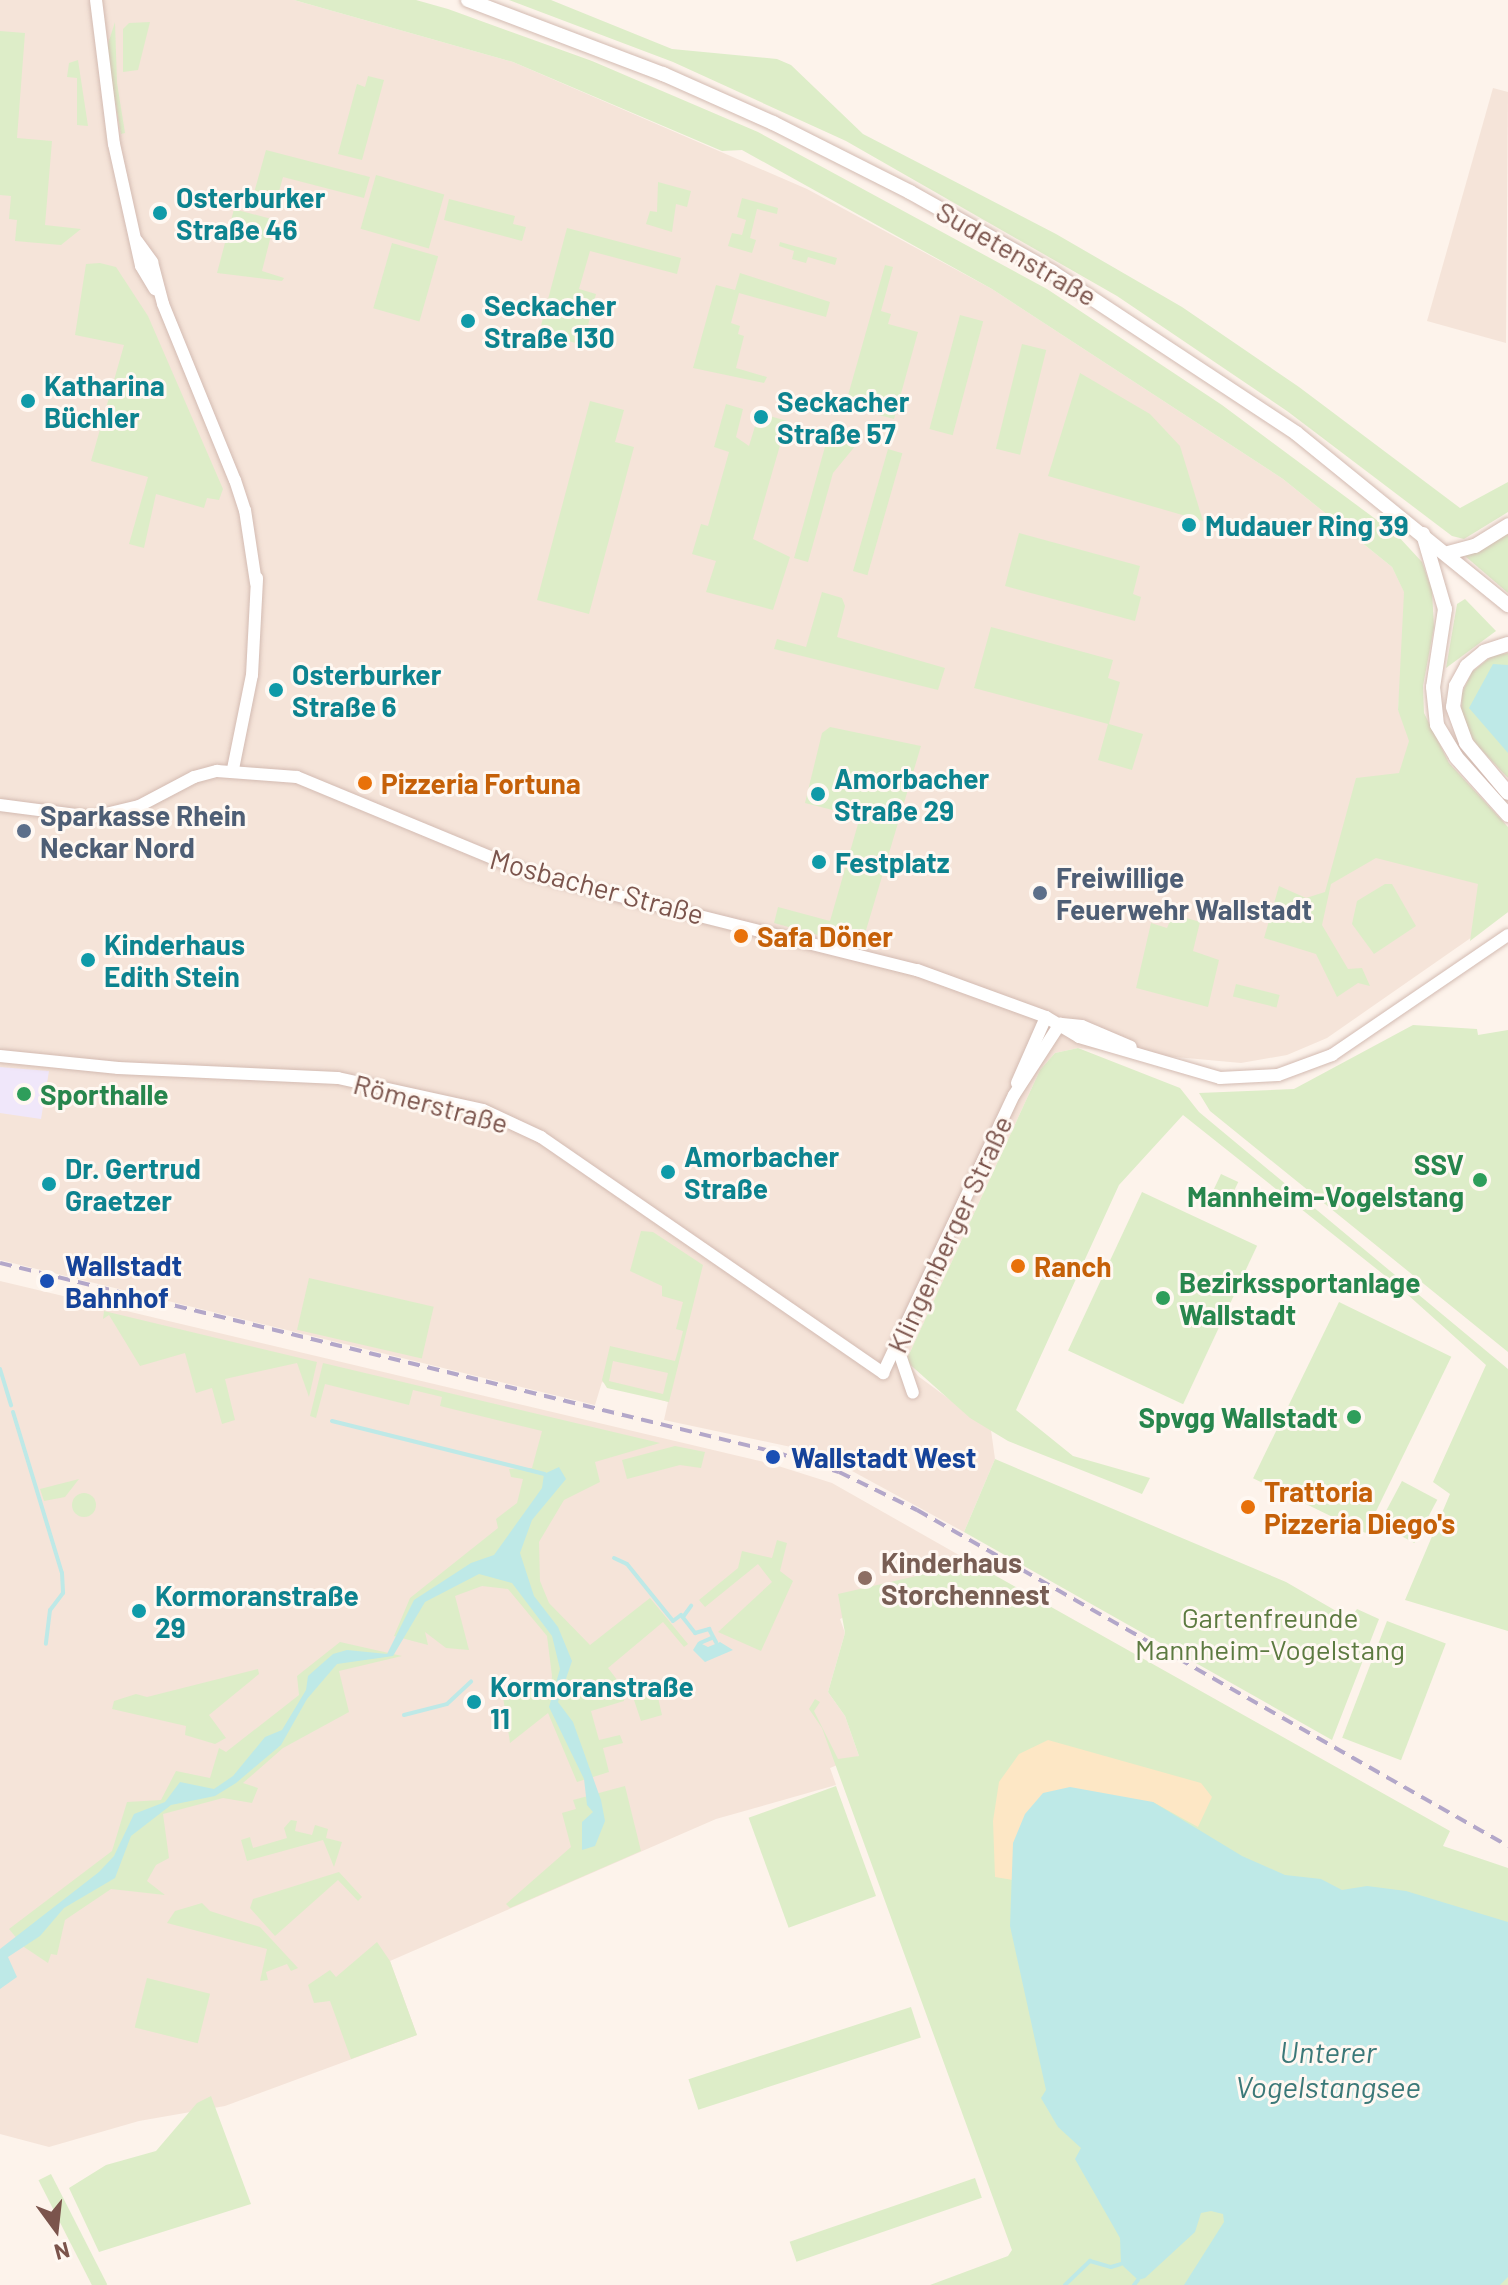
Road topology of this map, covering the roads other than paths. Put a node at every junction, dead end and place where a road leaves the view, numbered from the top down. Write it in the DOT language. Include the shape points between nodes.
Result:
graph roads {
  1 [pos="468,0"];
  2 [pos="96,6"];
  3 [pos="1508,525"];
  4 [pos="1421,530"];
  5 [pos="1448,553"];
  6 [pos="1508,605"];
  7 [pos="1508,644"];
  8 [pos="233,769"];
  9 [pos="1508,793"];
  10 [pos="0,805"];
  11 [pos="1508,815"];
  12 [pos="1508,935"];
  13 [pos="1046,1017"];
  14 [pos="1060,1024"];
  15 [pos="0,1056"];
  16 [pos="1014,1095"];
  17 [pos="898,1349"];
  18 [pos="883,1373"];
  19 [pos="913,1393"];
  1 -- 4 [label="main road, Sudetenstraße" via="663,74 910,192 1052,272 1206,370"];
  2 -- 8 [label="street" via="112,133 137,241 152,262 163,304 235,480 258,565 252,675"];
  3 -- 5 [label="main road" via="1475,546"];
  4 -- 5 [label="main road, Sudetenstraße"];
  4 -- 11 [label="main road" via="1445,609 1433,687 1437,725 1456,757"];
  5 -- 6 [label="main road, Sudetenstraße"];
  7 -- 9 [label="main road" via="1484,652 1467,666 1453,707 1466,743"];
  8 -- 10 [label="street, Mosbacher Straße" via="194,777 116,814 75,816"];
  8 -- 13 [label="street, Mosbacher Straße" via="328,787 531,874 834,946"];
  12 -- 14 [label="street, Mosbacher Straße" via="1361,1037 1303,1068 1278,1075 1220,1078 1147,1058 1082,1026"];
  13 -- 14 [label="street, Mosbacher Straße"];
  13 -- 16 [label="street, Klingenberger Straße"];
  14 -- 16 [label="street, Klingenberger Straße"];
  15 -- 18 [label="street, Römerstraße" via="118,1068 338,1078 483,1110 541,1137"];
  16 -- 17 [label="street, Klingenberger Straße"];
  17 -- 18 [label="street, Klingenberger Straße"];
  17 -- 19 [label="street"];
}
